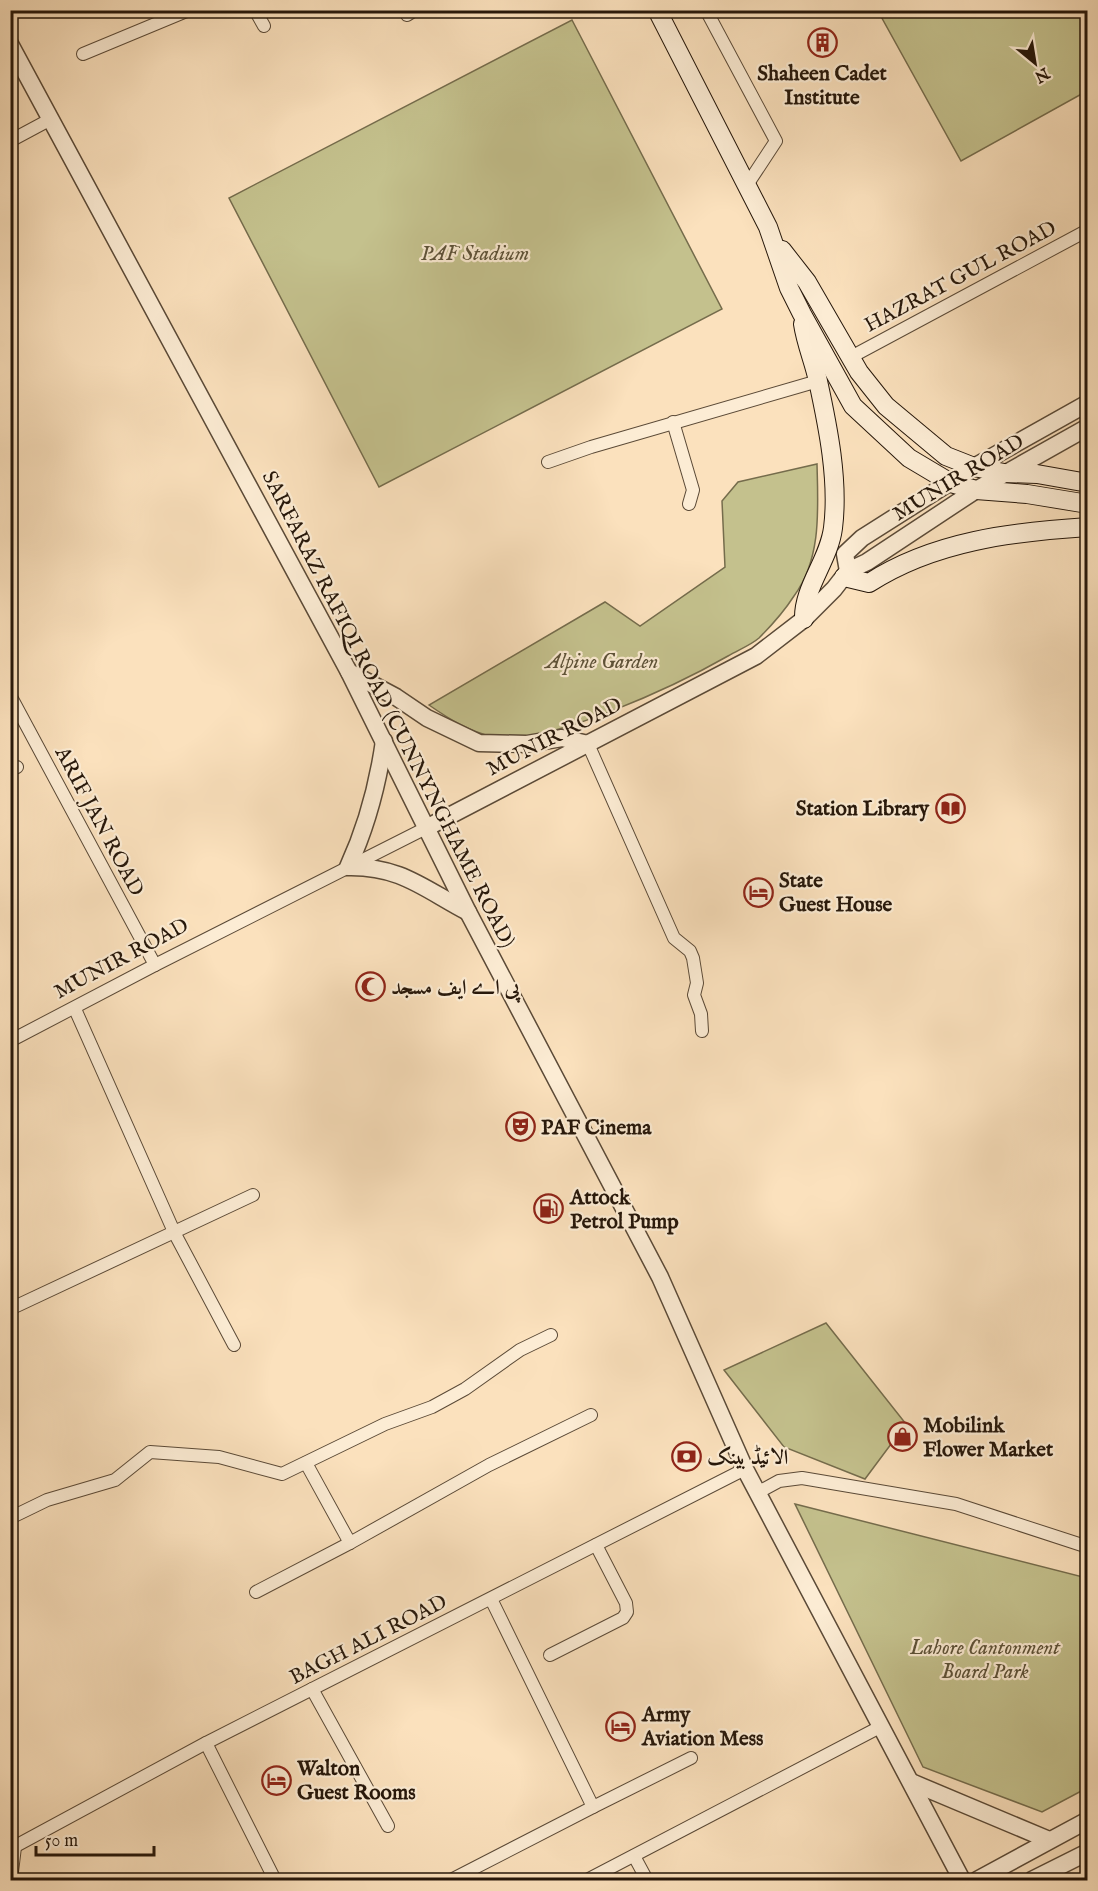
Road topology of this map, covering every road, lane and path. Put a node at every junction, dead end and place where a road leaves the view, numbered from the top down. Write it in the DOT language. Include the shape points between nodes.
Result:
graph roads {
  1 [pos="189,10"];
  2 [pos="255,10"];
  3 [pos="657,10"];
  4 [pos="706,10"];
  5 [pos="264,26"];
  6 [pos="10,44"];
  7 [pos="82,54"];
  8 [pos="51,119"];
  9 [pos="10,141"];
  10 [pos="747,185"];
  11 [pos="1088,230"];
  12 [pos="775,242"];
  13 [pos="802,314"];
  14 [pos="851,357"];
  15 [pos="818,381"];
  16 [pos="1088,403"];
  17 [pos="673,422"];
  18 [pos="1088,427"];
  19 [pos="548,462"];
  20 [pos="974,467"];
  21 [pos="1004,473"];
  22 [pos="951,483"];
  23 [pos="1088,483"];
  24 [pos="976,490"];
  25 [pos="688,504"];
  26 [pos="1088,504"];
  27 [pos="1088,527"];
  28 [pos="846,574"];
  29 [pos="804,619"];
  30 [pos="349,672"];
  31 [pos="10,695"];
  32 [pos="384,741"];
  33 [pos="588,744"];
  34 [pos="428,827"];
  35 [pos="348,867"];
  36 [pos="468,912"];
  37 [pos="155,964"];
  38 [pos="75,1009"];
  39 [pos="702,1031"];
  40 [pos="10,1041"];
  41 [pos="252,1195"];
  42 [pos="176,1234"];
  43 [pos="10,1309"];
  44 [pos="551,1335"];
  45 [pos="234,1345"];
  46 [pos="591,1415"];
  47 [pos="306,1463"];
  48 [pos="746,1469"];
  49 [pos="757,1492"];
  50 [pos="10,1518"];
  51 [pos="350,1543"];
  52 [pos="596,1545"];
  53 [pos="1088,1547"];
  54 [pos="256,1592"];
  55 [pos="490,1599"];
  56 [pos="550,1655"];
  57 [pos="312,1689"];
  58 [pos="880,1727"];
  59 [pos="206,1743"];
  60 [pos="691,1758"];
  61 [pos="910,1782"];
  62 [pos="593,1807"];
  63 [pos="1088,1820"];
  64 [pos="388,1826"];
  65 [pos="1049,1840"];
  66 [pos="13,1848"];
  67 [pos="1088,1852"];
  68 [pos="634,1856"];
  69 [pos="1036,1879"];
  70 [pos="11,1881"];
  71 [pos="275,1881"];
  72 [pos="451,1881"];
  73 [pos="587,1881"];
  74 [pos="647,1881"];
  75 [pos="962,1881"];
  76 [pos="977,1881"];
  1 -- 7 [label="street"];
  2 -- 5 [label="street"];
  3 -- 10 [label="main road"];
  4 -- 10 [label="street" via="777,141"];
  6 -- 8 [label="street, SARFARAZ RAFIQI ROAD (CUNNYNGHAME ROAD)"];
  8 -- 9 [label="street"];
  8 -- 30 [label="street, SARFARAZ RAFIQI ROAD (CUNNYNGHAME ROAD)"];
  10 -- 12 [label="main road"];
  11 -- 14 [label="street, HAZRAT GUL ROAD"];
  12 -- 13 [label="main road" via="789,288"];
  12 -- 14 [label="main road" via="807,282"];
  13 -- 15 [label="main road"];
  13 -- 22 [label="main road" via="858,411 909,458"];
  14 -- 20 [label="main road" via="886,406 946,456"];
  15 -- 17 [label="street"];
  15 -- 29 [label="main road" via="831,462 833,529 816,581 804,603"];
  16 -- 20 [label="street"];
  17 -- 19 [label="street"];
  17 -- 25 [label="street" via="693,490"];
  18 -- 21 [label="street, MUNIR ROAD"];
  20 -- 21 [label="main road"];
  20 -- 22 [label="street"];
  21 -- 23 [label="main road"];
  21 -- 24 [label="street, MUNIR ROAD"];
  22 -- 24 [label="main road"];
  22 -- 28 [label="street" via="855,544 845,554"];
  24 -- 26 [label="main road"];
  24 -- 28 [label="street, MUNIR ROAD"];
  27 -- 28 [label="main road" via="964,544 897,566 869,582"];
  28 -- 29 [label="street, MUNIR ROAD"];
  29 -- 33 [label="street, MUNIR ROAD" via="756,656"];
  30 -- 32 [label="street, SARFARAZ RAFIQI ROAD (CUNNYNGHAME ROAD)"];
  30 -- 33 [label="street" via="479,743 527,744 562,738"];
  31 -- 37 [label="street, ARIF JAN ROAD"];
  32 -- 34 [label="street, SARFARAZ RAFIQI ROAD (CUNNYNGHAME ROAD)"];
  32 -- 35 [label="street" via="380,770"];
  33 -- 34 [label="street, MUNIR ROAD"];
  33 -- 39 [label="street" via="674,938 693,958 698,983 694,995"];
  34 -- 35 [label="street, MUNIR ROAD"];
  34 -- 36 [label="street, SARFARAZ RAFIQI ROAD (CUNNYNGHAME ROAD)"];
  35 -- 36 [label="street" via="369,866 404,875"];
  35 -- 37 [label="street, MUNIR ROAD"];
  36 -- 48 [label="street, SARFARAZ RAFIQI ROAD (CUNNYNGHAME ROAD)" via="660,1277"];
  37 -- 38 [label="street, MUNIR ROAD"];
  38 -- 40 [label="street, MUNIR ROAD"];
  38 -- 42 [label="street"];
  41 -- 42 [label="street"];
  42 -- 43 [label="street"];
  42 -- 45 [label="street"];
  44 -- 47 [label="street" via="520,1350 442,1402 366,1432"];
  46 -- 51 [label="street" via="489,1465"];
  47 -- 50 [label="street" via="282,1474 219,1458 150,1452 115,1480 47,1500"];
  47 -- 51 [label="street"];
  48 -- 49 [label="street, SARFARAZ RAFIQI ROAD (CUNNYNGHAME ROAD)"];
  48 -- 52 [label="street, BAGH ALI ROAD"];
  49 -- 53 [label="street" via="790,1478 824,1482 956,1504"];
  49 -- 58 [label="street, SARFARAZ RAFIQI ROAD (CUNNYNGHAME ROAD)"];
  51 -- 54 [label="street"];
  52 -- 55 [label="street, BAGH ALI ROAD"];
  52 -- 56 [label="street" via="627,1603 627,1612"];
  55 -- 57 [label="street, BAGH ALI ROAD"];
  55 -- 62 [label="street"];
  57 -- 59 [label="street, BAGH ALI ROAD"];
  57 -- 64 [label="street"];
  58 -- 61 [label="street, SARFARAZ RAFIQI ROAD (CUNNYNGHAME ROAD)"];
  58 -- 68 [label="street"];
  59 -- 66 [label="street, BAGH ALI ROAD"];
  59 -- 71 [label="street"];
  60 -- 62 [label="street"];
  61 -- 65 [label="street"];
  61 -- 75 [label="street, SARFARAZ RAFIQI ROAD (CUNNYNGHAME ROAD)"];
  62 -- 72 [label="street"];
  63 -- 65 [label="street"];
  65 -- 76 [label="street"];
  66 -- 70 [label="street"];
  67 -- 69 [label="street"];
  68 -- 73 [label="street"];
  68 -- 74 [label="street"];
}
